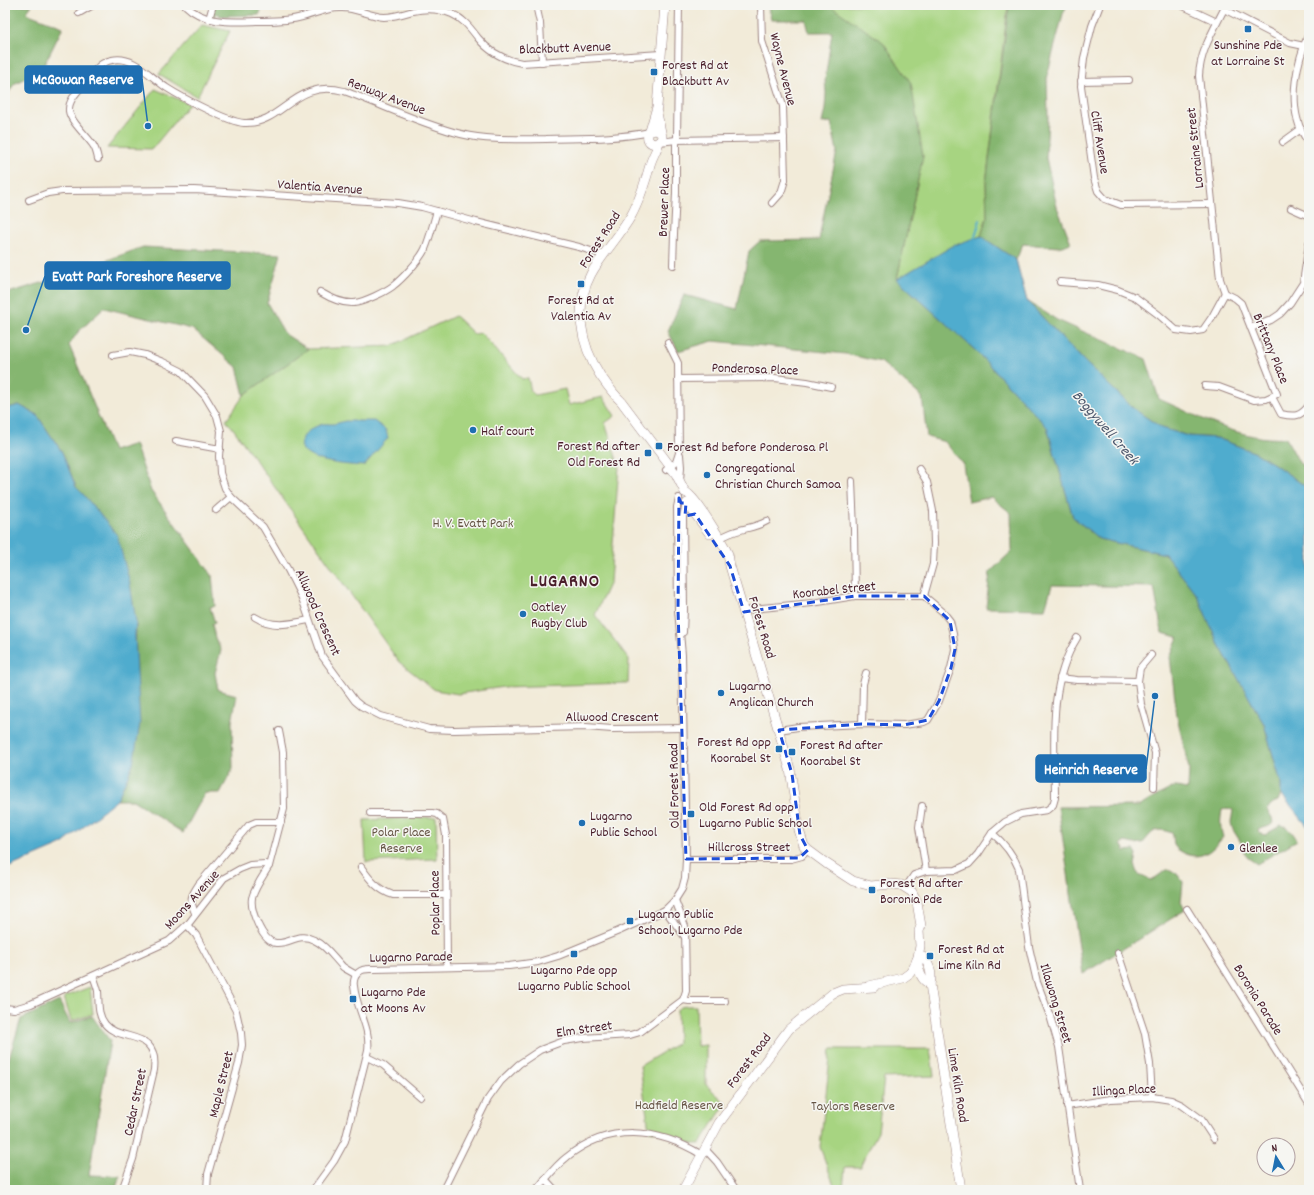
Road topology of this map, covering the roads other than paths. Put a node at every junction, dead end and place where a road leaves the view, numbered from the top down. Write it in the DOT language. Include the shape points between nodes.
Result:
graph roads {
  1 [pos="92,5"];
  2 [pos="185,5"];
  3 [pos="213,5"];
  4 [pos="536,5"];
  5 [pos="666,5"];
  6 [pos="680,5"];
  7 [pos="761,5"];
  8 [pos="1100,5"];
  9 [pos="1181,5"];
  10 [pos="1225,7"];
  11 [pos="79,13"];
  12 [pos="209,19"];
  13 [pos="1217,22"];
  14 [pos="1309,33"];
  15 [pos="1306,47"];
  16 [pos="661,54"];
  17 [pos="542,62"];
  18 [pos="1081,80"];
  19 [pos="1129,80"];
  20 [pos="1301,129"];
  21 [pos="655,137"];
  22 [pos="784,138"];
  23 [pos="676,140"];
  24 [pos="1283,142"];
  25 [pos="1309,143"];
  26 [pos="98,159"];
  27 [pos="29,200"];
  28 [pos="772,203"];
  29 [pos="1212,204"];
  30 [pos="1291,208"];
  31 [pos="437,211"];
  32 [pos="1309,216"];
  33 [pos="1309,243"];
  34 [pos="603,255"];
  35 [pos="674,265"];
  36 [pos="1060,282"];
  37 [pos="320,292"];
  38 [pos="1225,293"];
  39 [pos="1251,328"];
  40 [pos="668,343"];
  41 [pos="113,355"];
  42 [pos="678,379"];
  43 [pos="1205,386"];
  44 [pos="831,388"];
  45 [pos="1272,397"];
  46 [pos="1309,405"];
  47 [pos="176,441"];
  48 [pos="220,449"];
  49 [pos="679,453"];
  50 [pos="668,468"];
  51 [pos="919,469"];
  52 [pos="680,481"];
  53 [pos="852,481"];
  54 [pos="231,497"];
  55 [pos="684,498"];
  56 [pos="216,510"];
  57 [pos="695,514"];
  58 [pos="683,520"];
  59 [pos="767,521"];
  60 [pos="720,539"];
  61 [pos="730,566"];
  62 [pos="855,596"];
  63 [pos="924,596"];
  64 [pos="744,612"];
  65 [pos="256,617"];
  66 [pos="309,620"];
  67 [pos="1077,638"];
  68 [pos="682,655"];
  69 [pos="1151,655"];
  70 [pos="866,673"];
  71 [pos="1060,678"];
  72 [pos="1138,682"];
  73 [pos="862,724"];
  74 [pos="684,728"];
  75 [pos="779,730"];
  76 [pos="278,731"];
  77 [pos="1154,787"];
  78 [pos="922,806"];
  79 [pos="370,813"];
  80 [pos="281,822"];
  81 [pos="992,833"];
  82 [pos="808,850"];
  83 [pos="686,859"];
  84 [pos="269,866"];
  85 [pos="361,867"];
  86 [pos="926,871"];
  87 [pos="906,887"];
  88 [pos="446,896"];
  89 [pos="675,900"];
  90 [pos="1187,909"];
  91 [pos="665,910"];
  92 [pos="195,913"];
  93 [pos="187,925"];
  94 [pos="685,937"];
  95 [pos="1118,953"];
  96 [pos="920,960"];
  97 [pos="447,968"];
  98 [pos="356,975"];
  99 [pos="93,976"];
  100 [pos="683,1000"];
  101 [pos="725,1001"];
  102 [pos="5,1008"];
  103 [pos="367,1057"];
  104 [pos="420,1097"];
  105 [pos="1152,1097"];
  106 [pos="1309,1104"];
  107 [pos="1067,1106"];
  108 [pos="1214,1139"];
  109 [pos="703,1152"];
  110 [pos="545,1179"];
  111 [pos="122,1190"];
  112 [pos="207,1190"];
  113 [pos="313,1190"];
  114 [pos="443,1190"];
  115 [pos="536,1190"];
  116 [pos="555,1190"];
  117 [pos="683,1190"];
  118 [pos="736,1190"];
  119 [pos="961,1190"];
  120 [pos="1080,1190"];
  1 -- 11 [label="street"];
  2 -- 12 [label="street, Blackbutt Avenue" via="193,12"];
  3 -- 12 [label="street"];
  4 -- 17 [label="street" via="540,23"];
  5 -- 16 [label="street"];
  6 -- 23 [label="street"];
  7 -- 22 [label="street, Wayne Avenue" via="762,41 783,106"];
  8 -- 18 [label="street, Cliff Avenue" via="1092,26"];
  9 -- 13 [label="street"];
  10 -- 13 [label="street, Lorraine Street"];
  10 -- 15 [label="street" via="1290,43"];
  12 -- 17 [label="street, Blackbutt Avenue" via="226,22 286,20 338,8 390,17 432,9 462,19 489,50 501,57 522,62"];
  13 -- 29 [label="street, Lorraine Street" via="1203,52 1199,76"];
  14 -- 15 [label="street"];
  15 -- 20 [label="street" via="1298,64 1295,91 1295,109"];
  16 -- 17 [label="street, Blackbutt Avenue"];
  16 -- 21 [label="street"];
  18 -- 19 [label="street"];
  18 -- 29 [label="street, Cliff Avenue" via="1094,178 1098,191 1105,199 1121,205"];
  20 -- 24 [label="street"];
  20 -- 25 [label="street"];
  21 -- 23 [label="street"];
  21 -- 26 [label="street, Renway Avenue" via="474,137 450,131 330,88 310,91 297,97 267,118 242,122 230,119 174,92 132,62 120,59 98,66 68,109 71,118 95,148"];
  21 -- 34 [label="street, Forest Road" via="642,194 632,215"];
  22 -- 23 [label="street"];
  22 -- 28 [label="street, Wayne Avenue" via="785,180 781,193"];
  23 -- 35 [label="street, Brewer Place"];
  27 -- 31 [label="street, Valentia Avenue" via="62,191 194,190 398,203"];
  29 -- 38 [label="street, Lorraine Street" via="1220,279"];
  30 -- 32 [label="street"];
  31 -- 34 [label="street, Valentia Avenue"];
  31 -- 37 [label="street" via="424,249 417,261 393,286 356,303 341,302"];
  33 -- 39 [label="street" via="1303,283 1290,303 1271,320"];
  34 -- 50 [label="street, Forest Road" via="590,276 582,302 581,323 584,340 589,356 614,394 617,404"];
  36 -- 38 [label="street" via="1098,285 1118,290 1135,297 1176,330 1191,332 1203,330"];
  38 -- 39 [label="street, Brittany Place" via="1241,303"];
  39 -- 45 [label="street, Brittany Place" via="1277,394"];
  40 -- 42 [label="street" via="678,363"];
  41 -- 48 [label="street, Allwood Crescent" via="130,352 144,355 181,372 205,396 217,416 221,431"];
  42 -- 44 [label="street, Ponderosa Place" via="775,378"];
  42 -- 49 [label="street"];
  43 -- 45 [label="street, Brittany Place" via="1219,387 1254,400"];
  45 -- 46 [label="street" via="1281,414 1293,417 1301,414"];
  47 -- 48 [label="street"];
  48 -- 54 [label="street, Allwood Crescent" via="220,473"];
  49 -- 50 [label="street" via="678,460"];
  49 -- 52 [label="street"];
  50 -- 52 [label="street, Forest Road"];
  50 -- 55 [label="street, Forest Road"];
  51 -- 63 [label="street" via="927,482 933,511 933,564"];
  52 -- 55 [label="street, Forest Road"];
  53 -- 62 [label="street"];
  54 -- 56 [label="street"];
  54 -- 66 [label="street, Allwood Crescent" via="263,527 302,598"];
  55 -- 57 [label="street, Forest Road"];
  55 -- 58 [label="street, Old Forest Road"];
  55 -- 60 [label="street, Forest Road"];
  55 -- 68 [label="street, Old Forest Road" via="677,505 678,610"];
  57 -- 58 [label="street"];
  57 -- 61 [label="street, Forest Road"];
  58 -- 68 [label="street, Old Forest Road"];
  59 -- 60 [label="street" via="751,528 731,532"];
  60 -- 61 [label="street, Forest Road" via="728,554"];
  61 -- 64 [label="street, Forest Road"];
  62 -- 63 [label="street, Koorabel Street"];
  62 -- 64 [label="street, Koorabel Street"];
  63 -- 73 [label="street" via="950,621 955,649 951,668 936,708 924,722 904,725"];
  64 -- 75 [label="street, Forest Road"];
  65 -- 66 [label="street" via="263,622 277,624"];
  66 -- 74 [label="street, Allwood Crescent" via="322,656 355,701 381,716 429,729 454,730"];
  67 -- 71 [label="street" via="1067,655"];
  68 -- 74 [label="street, Old Forest Road"];
  69 -- 72 [label="street" via="1140,668"];
  70 -- 73 [label="street" via="863,684"];
  71 -- 72 [label="street"];
  71 -- 81 [label="street" via="1055,710 1055,802 1047,810 1011,818"];
  72 -- 77 [label="street" via="1141,704 1155,753"];
  73 -- 75 [label="street"];
  74 -- 83 [label="street, Old Forest Road"];
  75 -- 82 [label="street, Forest Road" via="792,774 800,835"];
  76 -- 80 [label="street" via="282,740 283,759 284,809"];
  78 -- 86 [label="street" via="919,827"];
  79 -- 88 [label="street, Poplar Place" via="443,814"];
  80 -- 84 [label="street"];
  80 -- 92 [label="street" via="256,822 249,825 199,884 191,900"];
  81 -- 86 [label="street" via="969,864 956,870"];
  81 -- 107 [label="street, Illawong Street" via="1007,848 1019,869 1029,947 1037,982 1059,1047"];
  82 -- 83 [label="street, Hillcross Street" via="794,859"];
  82 -- 87 [label="street, Forest Road" via="857,883 871,886 898,884"];
  83 -- 89 [label="street, Old Forest Road" via="684,884"];
  84 -- 92 [label="street, Moons Avenue" via="250,864 224,878"];
  84 -- 98 [label="street" via="252,902 255,917 268,940 275,943 299,937 313,939 343,967"];
  85 -- 88 [label="street" via="376,886 387,893"];
  86 -- 87 [label="street" via="914,876"];
  87 -- 96 [label="street" via="916,898 924,930 926,942"];
  88 -- 97 [label="street, Poplar Place"];
  89 -- 91 [label="street, Old Forest Road"];
  89 -- 94 [label="street" via="685,926"];
  90 -- 106 [label="street, Boronia Parade"];
  91 -- 94 [label="street"];
  91 -- 97 [label="street, Lugarno Parade" via="568,953 538,962 509,966"];
  92 -- 93 [label="street, Moons Avenue"];
  93 -- 99 [label="street, Moons Avenue" via="169,941"];
  93 -- 112 [label="street, Maple Street" via="196,935 233,1003 239,1019 242,1045 210,1167"];
  94 -- 100 [label="street" via="686,989"];
  95 -- 105 [label="street" via="1146,1034"];
  96 -- 109 [label="street, Forest Road" via="914,977 906,983 833,992 789,1029 726,1114"];
  96 -- 119 [label="street, Lime Kiln Road" via="927,963 930,973"];
  97 -- 98 [label="street, Lugarno Parade" via="369,969 362,970"];
  98 -- 103 [label="street, Lugarno Parade" via="354,989 369,1039"];
  99 -- 102 [label="street, Moons Avenue" via="31,1004 14,1009"];
  99 -- 111 [label="street, Cedar Street" via="97,987 99,1014 105,1025 114,1031 142,1040 150,1048 154,1060 154,1070 133,1159"];
  100 -- 101 [label="street"];
  100 -- 114 [label="street, Elm Street" via="640,1032 564,1041 540,1050 519,1064 501,1081 488,1099"];
  103 -- 104 [label="street" via="387,1068"];
  103 -- 113 [label="street, Lugarno Parade" via="345,1141"];
  105 -- 107 [label="street, Illinga Place" via="1111,1099"];
  105 -- 108 [label="street, Illinga Place" via="1182,1105 1201,1119"];
  107 -- 120 [label="street, Illawong Street"];
  109 -- 110 [label="street" via="659,1136 616,1134 595,1140 575,1151"];
  109 -- 117 [label="street, Forest Road"];
  109 -- 118 [label="street" via="717,1162"];
  110 -- 115 [label="street"];
  110 -- 116 [label="street"];
}
